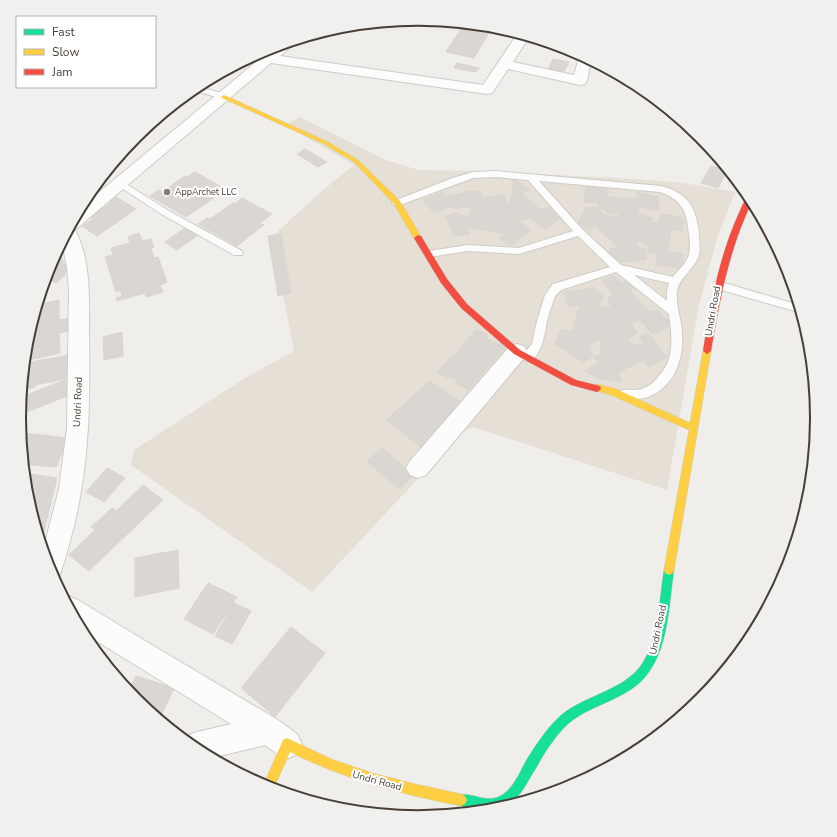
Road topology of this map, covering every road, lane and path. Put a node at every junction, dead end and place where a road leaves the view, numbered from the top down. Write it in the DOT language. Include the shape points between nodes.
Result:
graph roads {
  1 [pos="520,39"];
  2 [pos="277,53"];
  3 [pos="270,59"];
  4 [pos="584,62"];
  5 [pos="504,64"];
  6 [pos="202,91"];
  7 [pos="224,98"];
  8 [pos="530,176"];
  9 [pos="120,183"];
  10 [pos="397,203"];
  11 [pos="747,204"];
  12 [pos="84,214"];
  13 [pos="580,232"];
  14 [pos="70,238"];
  15 [pos="238,253"];
  16 [pos="429,254"];
  17 [pos="618,268"];
  18 [pos="675,281"];
  19 [pos="718,285"];
  20 [pos="795,307"];
  21 [pos="674,313"];
  22 [pos="522,355"];
  23 [pos="613,392"];
  24 [pos="693,428"];
  25 [pos="418,468"];
  26 [pos="52,559"];
  27 [pos="79,615"];
  28 [pos="278,737"];
  29 [pos="203,747"];
  30 [pos="269,781"];
  31 [pos="503,801"];
  32 [pos="486,805"];
  1 -- 5 [label="street"];
  2 -- 3 [label="street"];
  3 -- 5 [label="street" via="487,90"];
  3 -- 7 [label="street"];
  4 -- 5 [label="street" via="580,81"];
  6 -- 7 [label="lane"];
  7 -- 9 [label="street"];
  7 -- 10 [label="street" via="326,143 356,161"];
  8 -- 10 [label="lane" via="473,176"];
  8 -- 13 [label="lane"];
  8 -- 18 [label="lane" via="661,190 678,196 689,208 695,252 686,269"];
  9 -- 12 [label="street"];
  9 -- 15 [label="lane" via="166,213"];
  10 -- 16 [label="street"];
  11 -- 19 [label="street, Undri Road" via="741,214"];
  13 -- 16 [label="lane" via="518,252 468,248"];
  13 -- 17 [label="lane"];
  14 -- 26 [label="street, Undri Road" via="73,244 79,311 79,417 70,490"];
  16 -- 22 [label="street" via="444,281 464,306"];
  17 -- 18 [label="lane"];
  17 -- 21 [label="lane"];
  17 -- 22 [label="lane" via="557,287 550,295 537,346"];
  18 -- 21 [label="lane" via="671,297"];
  19 -- 20 [label="lane"];
  19 -- 24 [label="street, Undri Road"];
  21 -- 23 [label="lane" via="678,353 668,374 655,388 639,396"];
  22 -- 23 [label="street" via="574,383"];
  22 -- 25 [label="street"];
  23 -- 24 [label="street"];
  24 -- 31 [label="street, Undri Road" via="654,654 645,672 620,691 587,704 565,718 513,794"];
  27 -- 28 [label="street, Undri Road"];
  28 -- 29 [label="street"];
  28 -- 30 [label="street"];
  28 -- 32 [label="street, Undri Road" via="313,759 387,786"];
}
